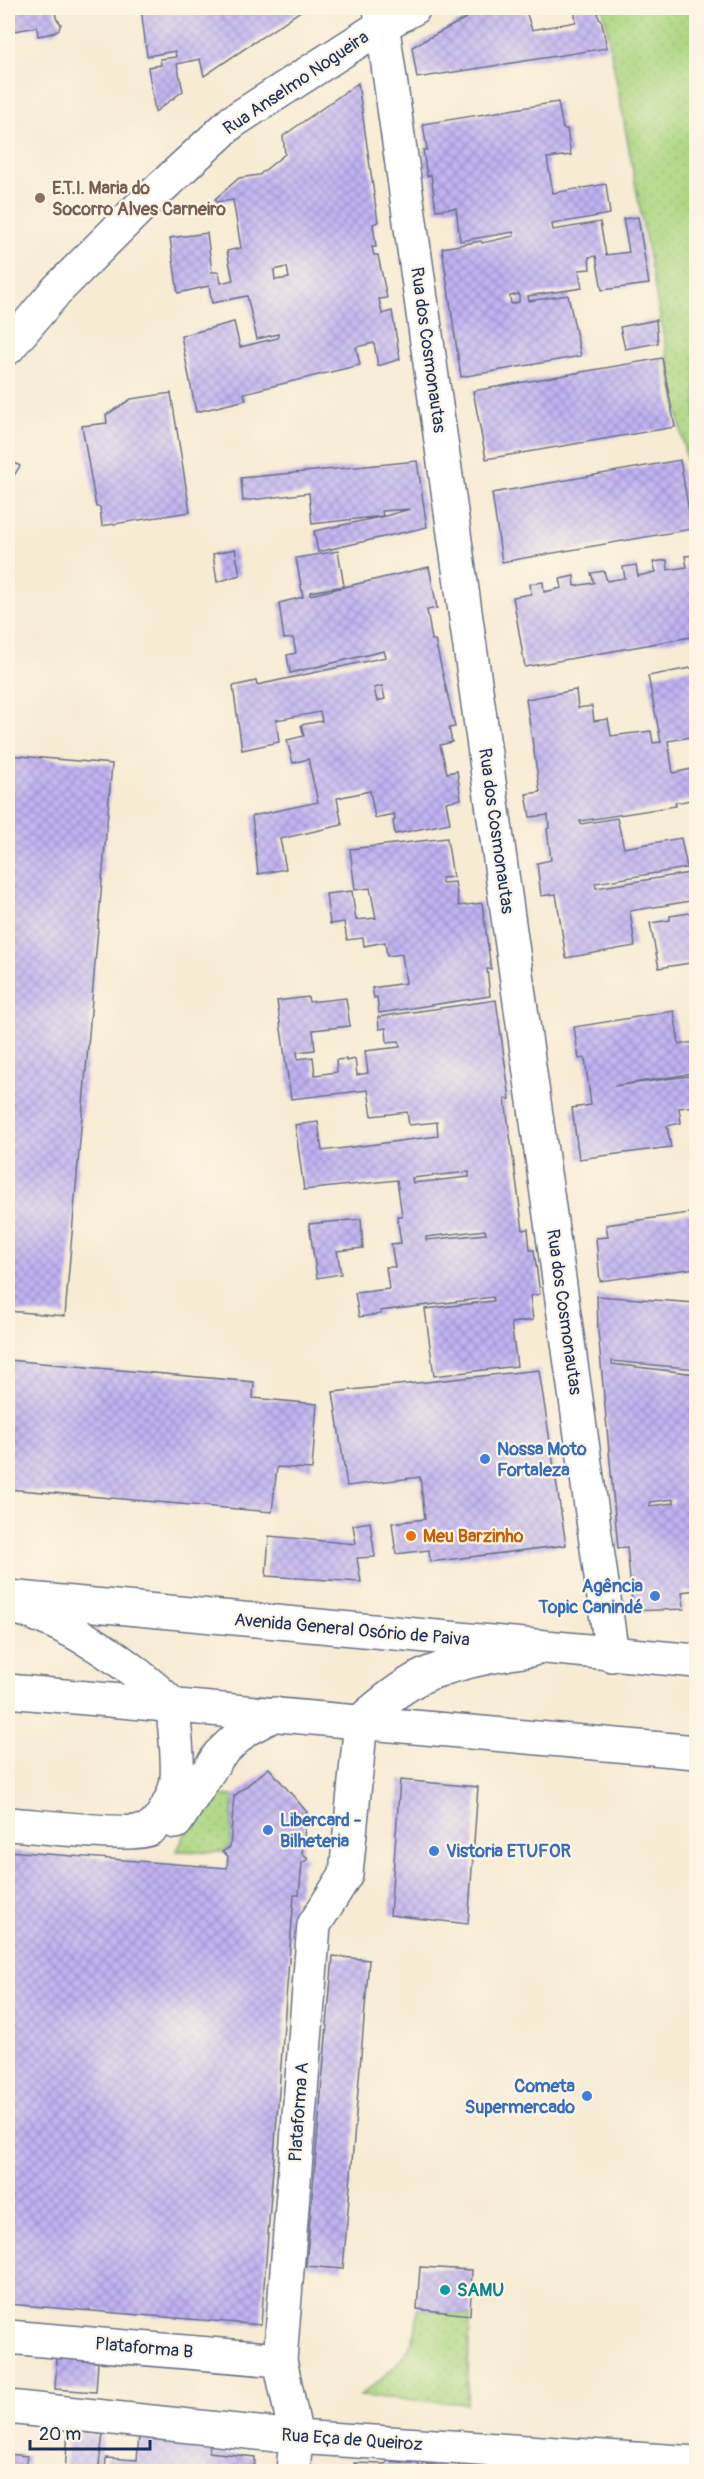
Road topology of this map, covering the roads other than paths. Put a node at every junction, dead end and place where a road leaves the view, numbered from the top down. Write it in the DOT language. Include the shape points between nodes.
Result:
graph roads {
  1 [pos="414,8"];
  2 [pos="381,16"];
  3 [pos="8,348"];
  4 [pos="8,1597"];
  5 [pos="8,1605"];
  6 [pos="544,1648"];
  7 [pos="612,1654"];
  8 [pos="696,1661"];
  9 [pos="8,1690"];
  10 [pos="173,1705"];
  11 [pos="275,1714"];
  12 [pos="361,1721"];
  13 [pos="696,1752"];
  14 [pos="8,1824"];
  15 [pos="118,1832"];
  16 [pos="8,2337"];
  17 [pos="280,2360"];
  18 [pos="8,2407"];
  19 [pos="296,2437"];
  20 [pos="696,2463"];
  21 [pos="293,2472"];
  1 -- 2 [label="street, Rua Anselmo Nogueira"];
  2 -- 3 [label="street, Rua Anselmo Nogueira" via="232,122 56,291"];
  2 -- 7 [label="street, Rua dos Cosmonautas"];
  4 -- 6 [label="street, Avenida General Osório de Paiva"];
  5 -- 10 [label="street" via="85,1639 142,1677"];
  6 -- 7 [label="street, Avenida General Osório de Paiva"];
  6 -- 12 [label="street" via="509,1652 430,1673 391,1696"];
  7 -- 8 [label="street, Avenida General Osório de Paiva"];
  9 -- 10 [label="street"];
  10 -- 11 [label="street"];
  10 -- 15 [label="street" via="175,1790 151,1829"];
  11 -- 12 [label="street"];
  11 -- 15 [label="street" via="245,1730 219,1755 171,1830 157,1837"];
  12 -- 13 [label="street"];
  12 -- 17 [label="street, Plataforma A" via="346,1874 314,1925"];
  14 -- 15 [label="street"];
  16 -- 17 [label="street, Plataforma B"];
  17 -- 19 [label="street, Plataforma A"];
  18 -- 19 [label="street, Rua Eça de Queiroz"];
  19 -- 20 [label="street, Rua Eça de Queiroz"];
  19 -- 21 [label="street, Plataforma A"];
}
